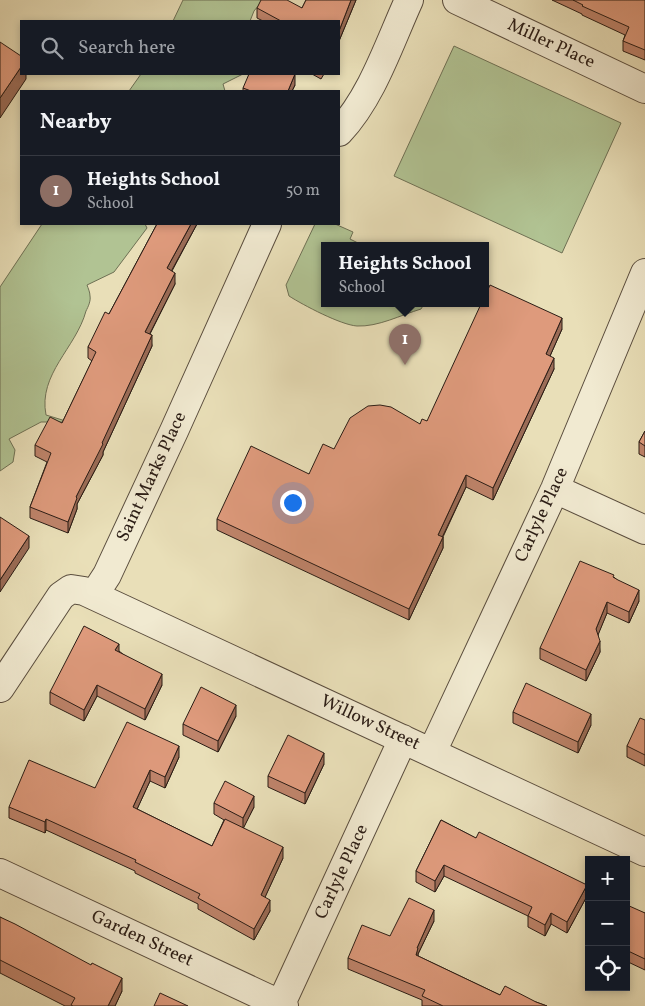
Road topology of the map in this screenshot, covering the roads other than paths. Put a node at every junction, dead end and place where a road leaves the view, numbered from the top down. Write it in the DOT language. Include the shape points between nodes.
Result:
graph roads {
  1 [pos="409,0"];
  2 [pos="457,0"];
  3 [pos="645,89"];
  4 [pos="340,131"];
  5 [pos="267,225"];
  6 [pos="645,273"];
  7 [pos="555,488"];
  8 [pos="645,530"];
  9 [pos="94,595"];
  10 [pos="0,688"];
  11 [pos="403,739"];
  12 [pos="432,752"];
  13 [pos="645,852"];
  14 [pos="0,873"];
  15 [pos="282,1005"];
  1 -- 4 [label="street" via="369,87"];
  2 -- 3 [label="street, Miller Place"];
  5 -- 9 [label="street, Saint Marks Place" via="174,431"];
  6 -- 7 [label="street, Carlyle Place"];
  7 -- 8 [label="street"];
  7 -- 12 [label="street, Carlyle Place"];
  9 -- 10 [label="street" via="71,589 62,596"];
  9 -- 11 [label="street, Willow Street"];
  11 -- 12 [label="street, Willow Street"];
  11 -- 15 [label="street, Carlyle Place"];
  12 -- 13 [label="street, Willow Street"];
  14 -- 15 [label="street, Garden Street"];
}
